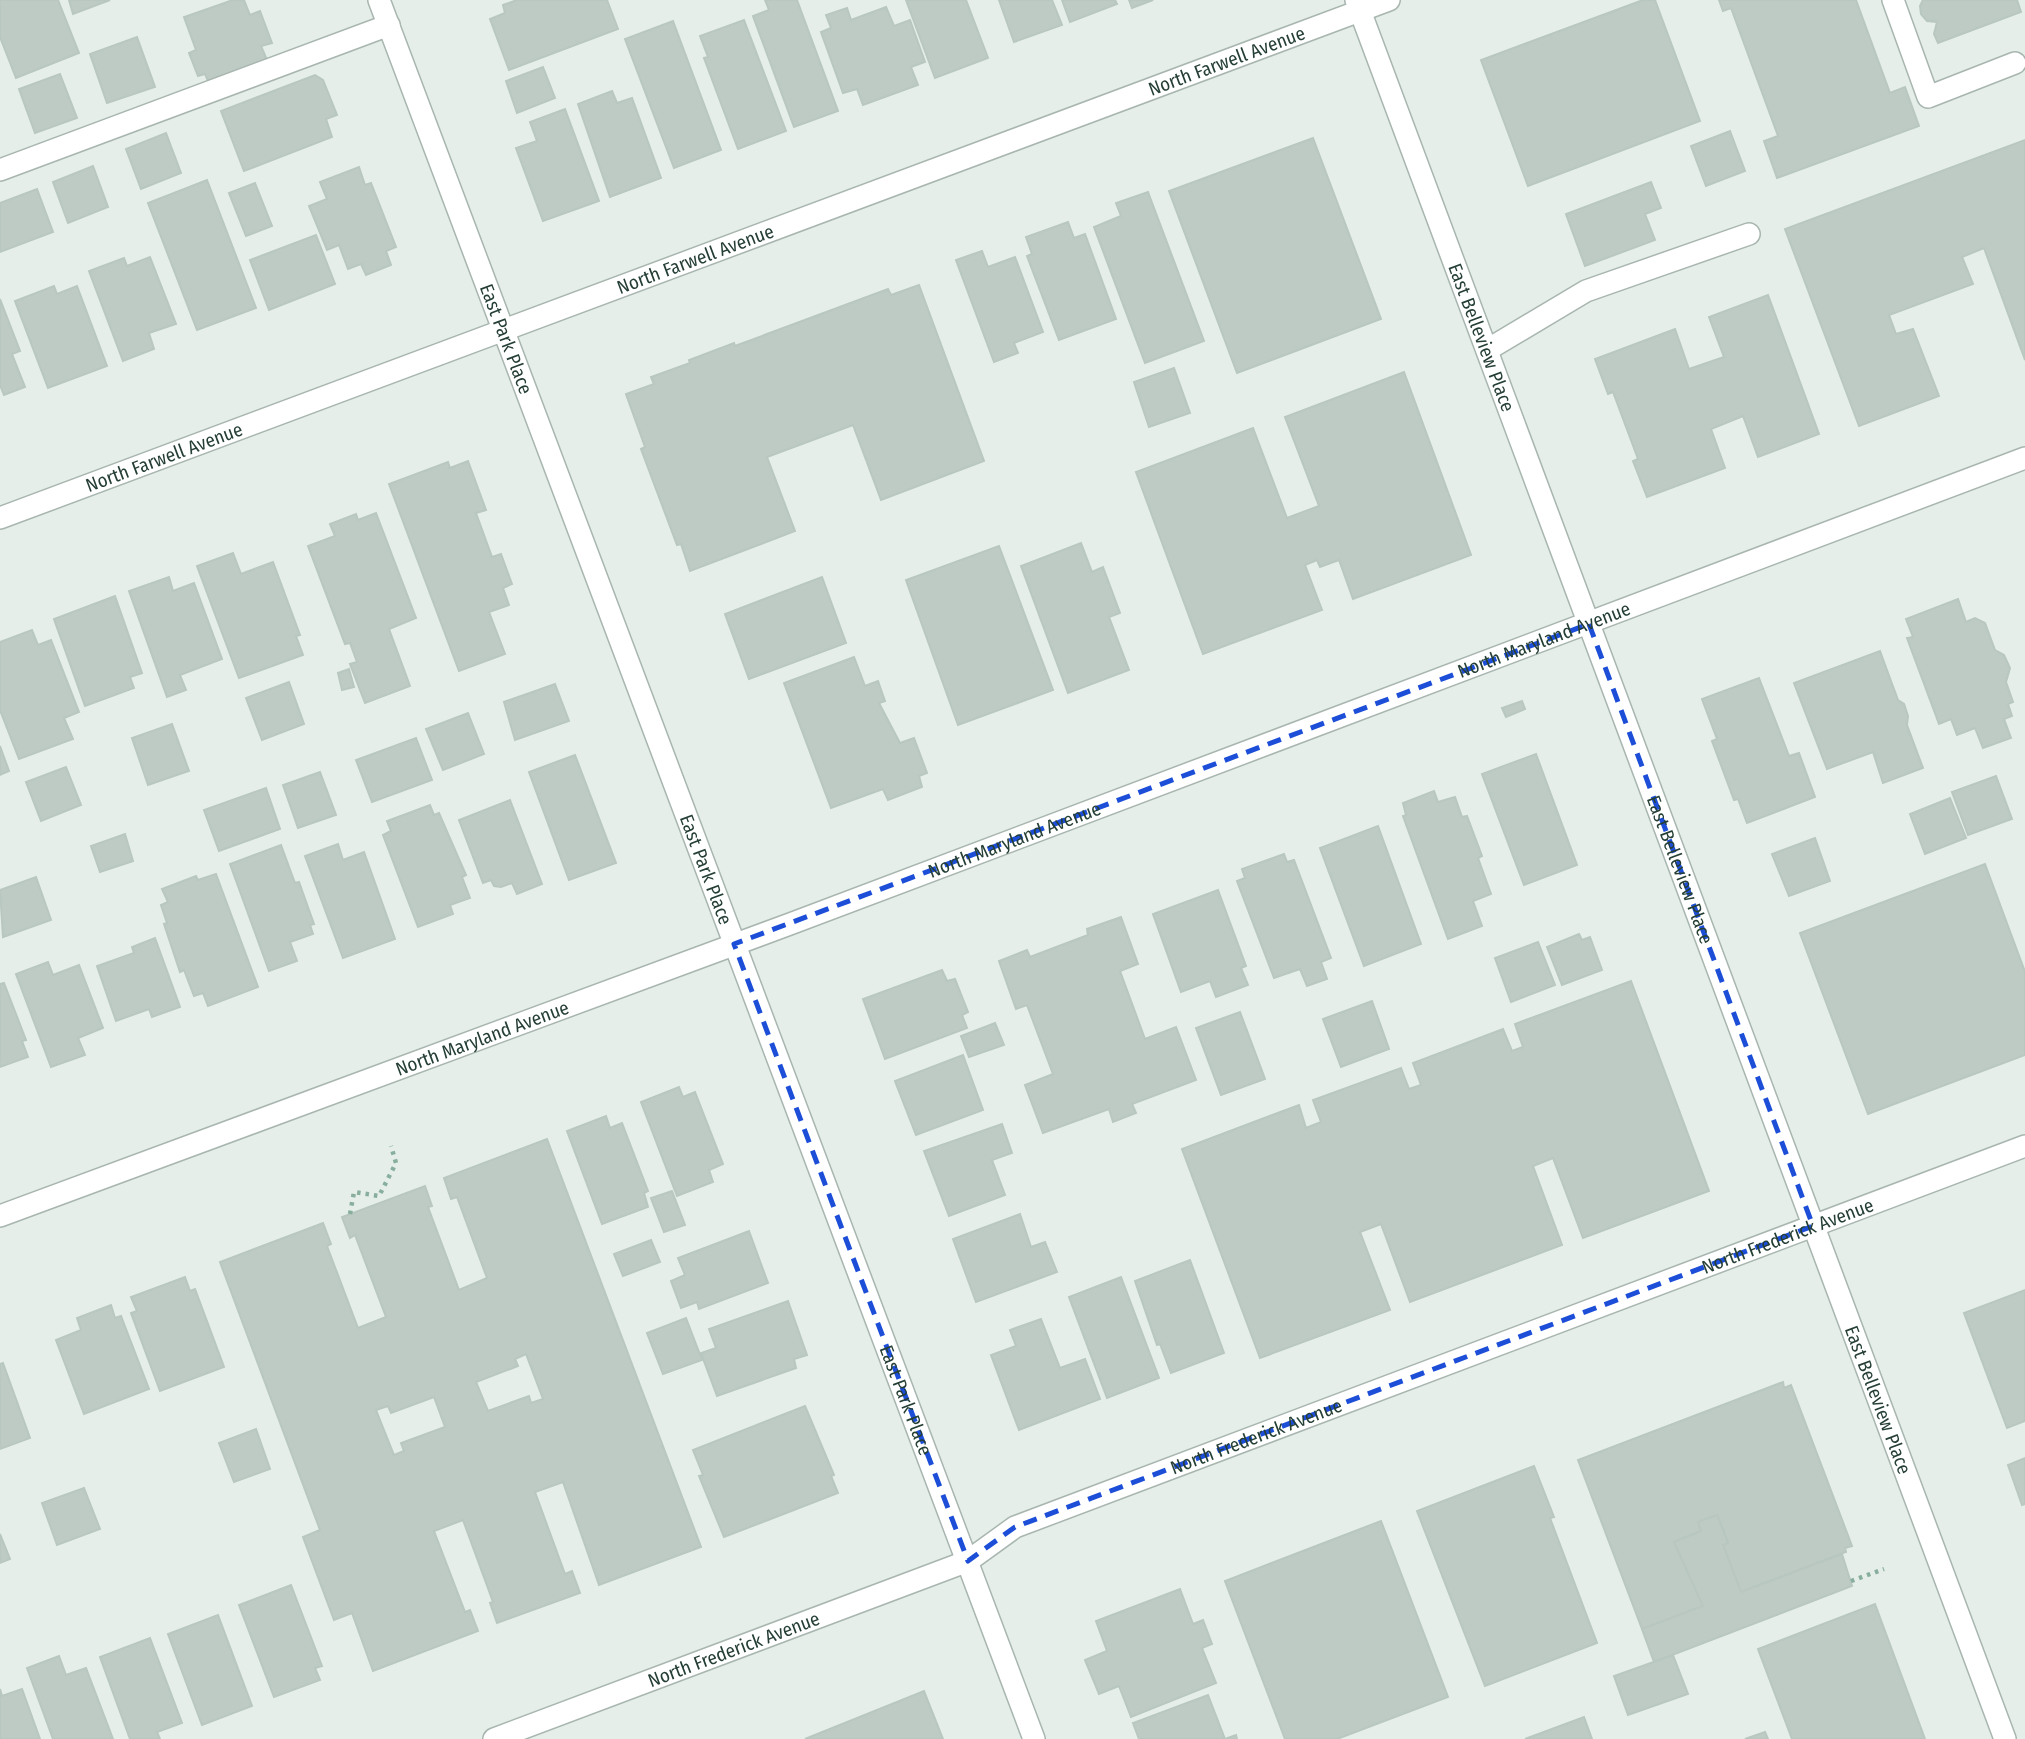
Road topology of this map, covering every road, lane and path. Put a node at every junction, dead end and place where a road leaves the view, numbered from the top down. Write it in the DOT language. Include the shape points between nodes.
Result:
graph roads {
  1 [pos="379,0"];
  2 [pos="1389,0"];
  3 [pos="1893,0"];
  4 [pos="1358,6"];
  5 [pos="389,25"];
  6 [pos="2015,63"];
  7 [pos="0,170"];
  8 [pos="1749,234"];
  9 [pos="504,329"];
  10 [pos="1487,350"];
  11 [pos="2025,458"];
  12 [pos="0,518"];
  13 [pos="1589,624"];
  14 [pos="734,944"];
  15 [pos="391,1146"];
  16 [pos="2025,1146"];
  17 [pos="350,1214"];
  18 [pos="0,1216"];
  19 [pos="1813,1226"];
  20 [pos="968,1561"];
  21 [pos="1884,1569"];
  22 [pos="1851,1581"];
  23 [pos="494,1739"];
  24 [pos="1034,1739"];
  25 [pos="2006,1739"];
  1 -- 5 [label="street, East Park Place"];
  2 -- 4 [label="street, North Farwell Avenue"];
  3 -- 6 [label="street" via="1928,97"];
  4 -- 9 [label="street, North Farwell Avenue"];
  4 -- 10 [label="street, East Belleview Place"];
  5 -- 7 [label="street"];
  5 -- 9 [label="street, East Park Place"];
  8 -- 10 [label="street" via="1586,291"];
  9 -- 12 [label="street, North Farwell Avenue"];
  9 -- 14 [label="street, East Park Place"];
  10 -- 13 [label="street, East Belleview Place"];
  11 -- 13 [label="street, North Maryland Avenue"];
  13 -- 14 [label="street, North Maryland Avenue"];
  13 -- 19 [label="street, East Belleview Place"];
  14 -- 18 [label="street, North Maryland Avenue"];
  14 -- 20 [label="street, East Park Place"];
  15 -- 17 [label="path" via="396,1163 379,1196 354,1192"];
  16 -- 19 [label="street, North Frederick Avenue"];
  19 -- 20 [label="street, North Frederick Avenue" via="1014,1527"];
  19 -- 25 [label="street, East Belleview Place"];
  20 -- 23 [label="street, North Frederick Avenue"];
  20 -- 24 [label="street, East Park Place"];
  21 -- 22 [label="path"];
}
